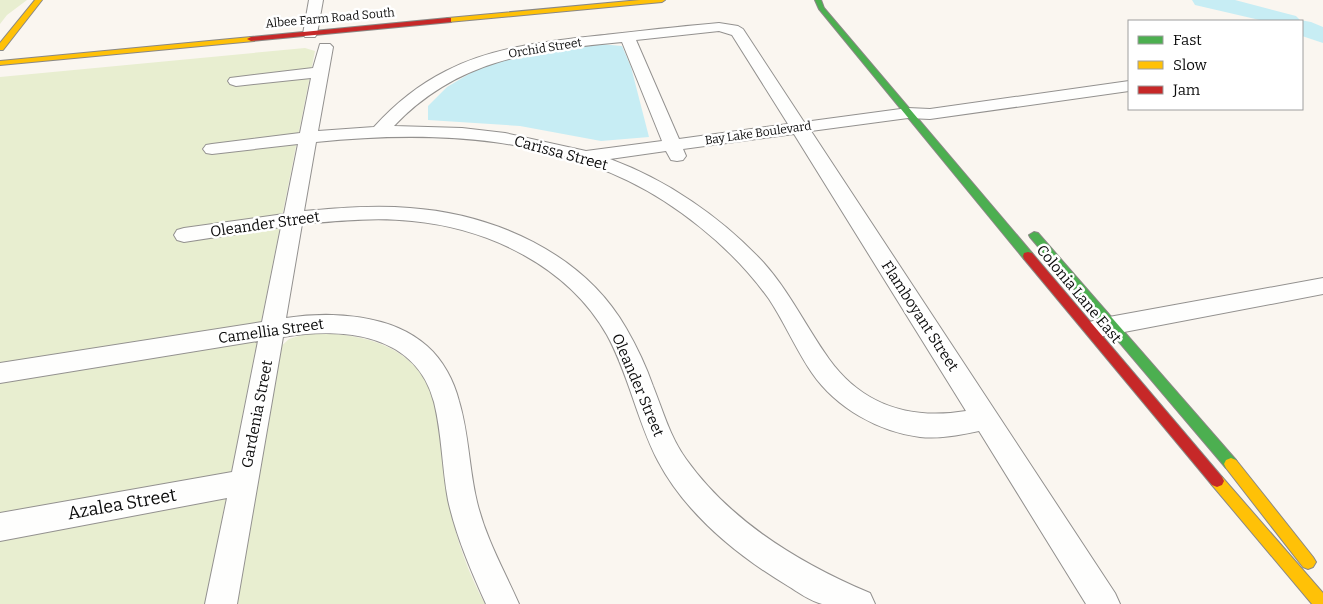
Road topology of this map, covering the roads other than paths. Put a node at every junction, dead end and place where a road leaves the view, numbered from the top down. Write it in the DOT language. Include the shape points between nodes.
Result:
graph roads {
  1 [pos="39,0"];
  2 [pos="316,0"];
  3 [pos="662,0"];
  4 [pos="820,0"];
  5 [pos="733,29"];
  6 [pos="627,37"];
  7 [pos="317,40"];
  8 [pos="866,43"];
  9 [pos="0,48"];
  10 [pos="0,63"];
  11 [pos="320,72"];
  12 [pos="236,81"];
  13 [pos="1128,86"];
  14 [pos="918,112"];
  15 [pos="942,128"];
  16 [pos="382,130"];
  17 [pos="803,133"];
  18 [pos="308,137"];
  19 [pos="212,149"];
  20 [pos="674,150"];
  21 [pos="586,157"];
  22 [pos="610,165"];
  23 [pos="293,220"];
  24 [pos="1029,229"];
  25 [pos="184,235"];
  26 [pos="1323,286"];
  27 [pos="1114,325"];
  28 [pos="272,329"];
  29 [pos="1090,330"];
  30 [pos="0,373"];
  31 [pos="985,418"];
  32 [pos="244,482"];
  33 [pos="0,527"];
  34 [pos="1317,574"];
  35 [pos="220,604"];
  36 [pos="504,604"];
  37 [pos="859,604"];
  38 [pos="1104,604"];
  39 [pos="1322,604"];
  1 -- 9 [label="street"];
  2 -- 7 [label="street, Gardenia Street"];
  3 -- 7 [label="street, Albee Farm Road South"];
  4 -- 8 [label="street, Colonia Lane East" via="834,8"];
  4 -- 14 [label="street, Colonia Lane East" via="821,8"];
  5 -- 6 [label="street, Orchid Street" via="719,27"];
  5 -- 17 [label="street, Flamboyant Street" via="741,36"];
  6 -- 16 [label="street, Orchid Street" via="537,47 477,62 418,94"];
  6 -- 20 [label="street"];
  7 -- 10 [label="street, Albee Farm Road South"];
  7 -- 11 [label="street, Gardenia Street"];
  11 -- 12 [label="street"];
  11 -- 18 [label="street, Gardenia Street"];
  13 -- 14 [label="street"];
  14 -- 15 [label="street, Colonia Lane East"];
  14 -- 17 [label="street"];
  14 -- 29 [label="street, Colonia Lane East"];
  16 -- 18 [label="street, Carissa Street"];
  16 -- 21 [label="street, Carissa Street" via="481,134"];
  17 -- 20 [label="street"];
  17 -- 31 [label="street, Flamboyant Street"];
  18 -- 19 [label="street, Carissa Street"];
  18 -- 23 [label="street, Gardenia Street"];
  20 -- 21 [label="street"];
  20 -- 22 [label="street"];
  21 -- 22 [label="street, Carissa Street"];
  22 -- 31 [label="street, Carissa Street" via="678,201 738,249 780,298 823,369 858,403 892,419 912,424 935,426"];
  23 -- 25 [label="street, Oleander Street"];
  23 -- 28 [label="street, Gardenia Street"];
  23 -- 37 [label="street, Oleander Street" via="366,213 434,218 482,229 551,262 589,293 619,336 659,436 676,466 696,491 747,540 775,561 820,588"];
  24 -- 27 [label="street, Colonia Lane East"];
  26 -- 27 [label="street"];
  27 -- 29 [label="street"];
  27 -- 34 [label="street, Colonia Lane East" via="1213,441"];
  28 -- 30 [label="street, Camellia Street"];
  28 -- 32 [label="street, Gardenia Street"];
  28 -- 36 [label="street, Camellia Street" via="322,323 364,327 398,340 427,361 436,372 448,411 458,478 470,527"];
  29 -- 39 [label="street, Colonia Lane East"];
  31 -- 38 [label="street, Flamboyant Street"];
  32 -- 33 [label="street, Azalea Street"];
  32 -- 35 [label="street, Gardenia Street"];
}
